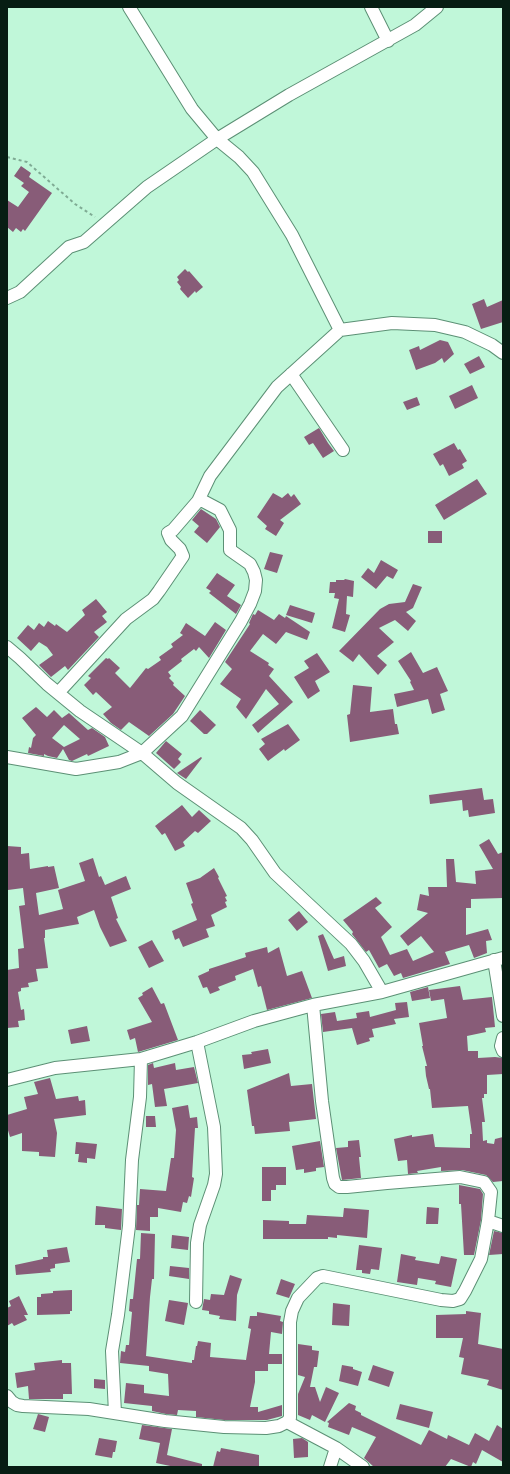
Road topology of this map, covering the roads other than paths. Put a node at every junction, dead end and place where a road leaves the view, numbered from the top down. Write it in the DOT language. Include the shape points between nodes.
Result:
graph roads {
  1 [pos="129,7"];
  2 [pos="371,7"];
  3 [pos="437,7"];
  4 [pos="388,40"];
  5 [pos="217,139"];
  6 [pos="7,298"];
  7 [pos="340,330"];
  8 [pos="503,353"];
  9 [pos="291,374"];
  10 [pos="343,450"];
  11 [pos="198,501"];
  12 [pos="7,647"];
  13 [pos="58,693"];
  14 [pos="142,753"];
  15 [pos="7,757"];
  16 [pos="499,959"];
  17 [pos="382,992"];
  18 [pos="313,1006"];
  19 [pos="503,1016"];
  20 [pos="503,1038"];
  21 [pos="197,1042"];
  22 [pos="503,1051"];
  23 [pos="141,1059"];
  24 [pos="7,1080"];
  25 [pos="488,1221"];
  26 [pos="503,1226"];
  27 [pos="196,1302"];
  28 [pos="7,1396"];
  29 [pos="115,1413"];
  30 [pos="287,1422"];
  31 [pos="336,1448"];
  32 [pos="330,1467"];
  33 [pos="363,1467"];
  1 -- 5 [label="street" via="192,109"];
  2 -- 4 [label="street"];
  3 -- 4 [label="street" via="415,25"];
  4 -- 5 [label="street" via="288,95"];
  5 -- 6 [label="street" via="147,187 84,242 69,247 20,292"];
  5 -- 7 [label="street" via="253,172 292,235"];
  7 -- 8 [label="street" via="392,323 435,326 465,332"];
  7 -- 9 [label="street"];
  9 -- 10 [label="street"];
  9 -- 11 [label="street" via="277,387 210,476"];
  11 -- 13 [label="street" via="168,533 183,556 159,591 153,599 126,619"];
  11 -- 14 [label="street" via="220,510 230,530 230,550 250,564 256,580 255,590 241,621 182,716"];
  12 -- 13 [label="street"];
  13 -- 14 [label="street"];
  14 -- 15 [label="street" via="119,762 76,769"];
  14 -- 17 [label="street" via="177,783 241,828 275,873 351,944"];
  16 -- 17 [label="street"];
  16 -- 19 [label="street"];
  17 -- 18 [label="street"];
  18 -- 21 [label="street" via="254,1021"];
  18 -- 25 [label="street" via="322,1101 335,1184 347,1187 455,1177 484,1182 491,1192"];
  20 -- 22 [label="street"];
  21 -- 23 [label="street"];
  21 -- 27 [label="street" via="214,1127 216,1174 197,1242"];
  23 -- 24 [label="street" via="55,1068"];
  23 -- 29 [label="street" via="129,1226 112,1351"];
  25 -- 26 [label="street"];
  25 -- 30 [label="street" via="481,1259 460,1299 441,1300 323,1276 310,1284 298,1298 290,1322 290,1418"];
  28 -- 29 [label="street" via="17,1405"];
  29 -- 30 [label="street" via="224,1427 266,1428"];
  30 -- 31 [label="street"];
  31 -- 32 [label="street"];
  31 -- 33 [label="street"];
}
